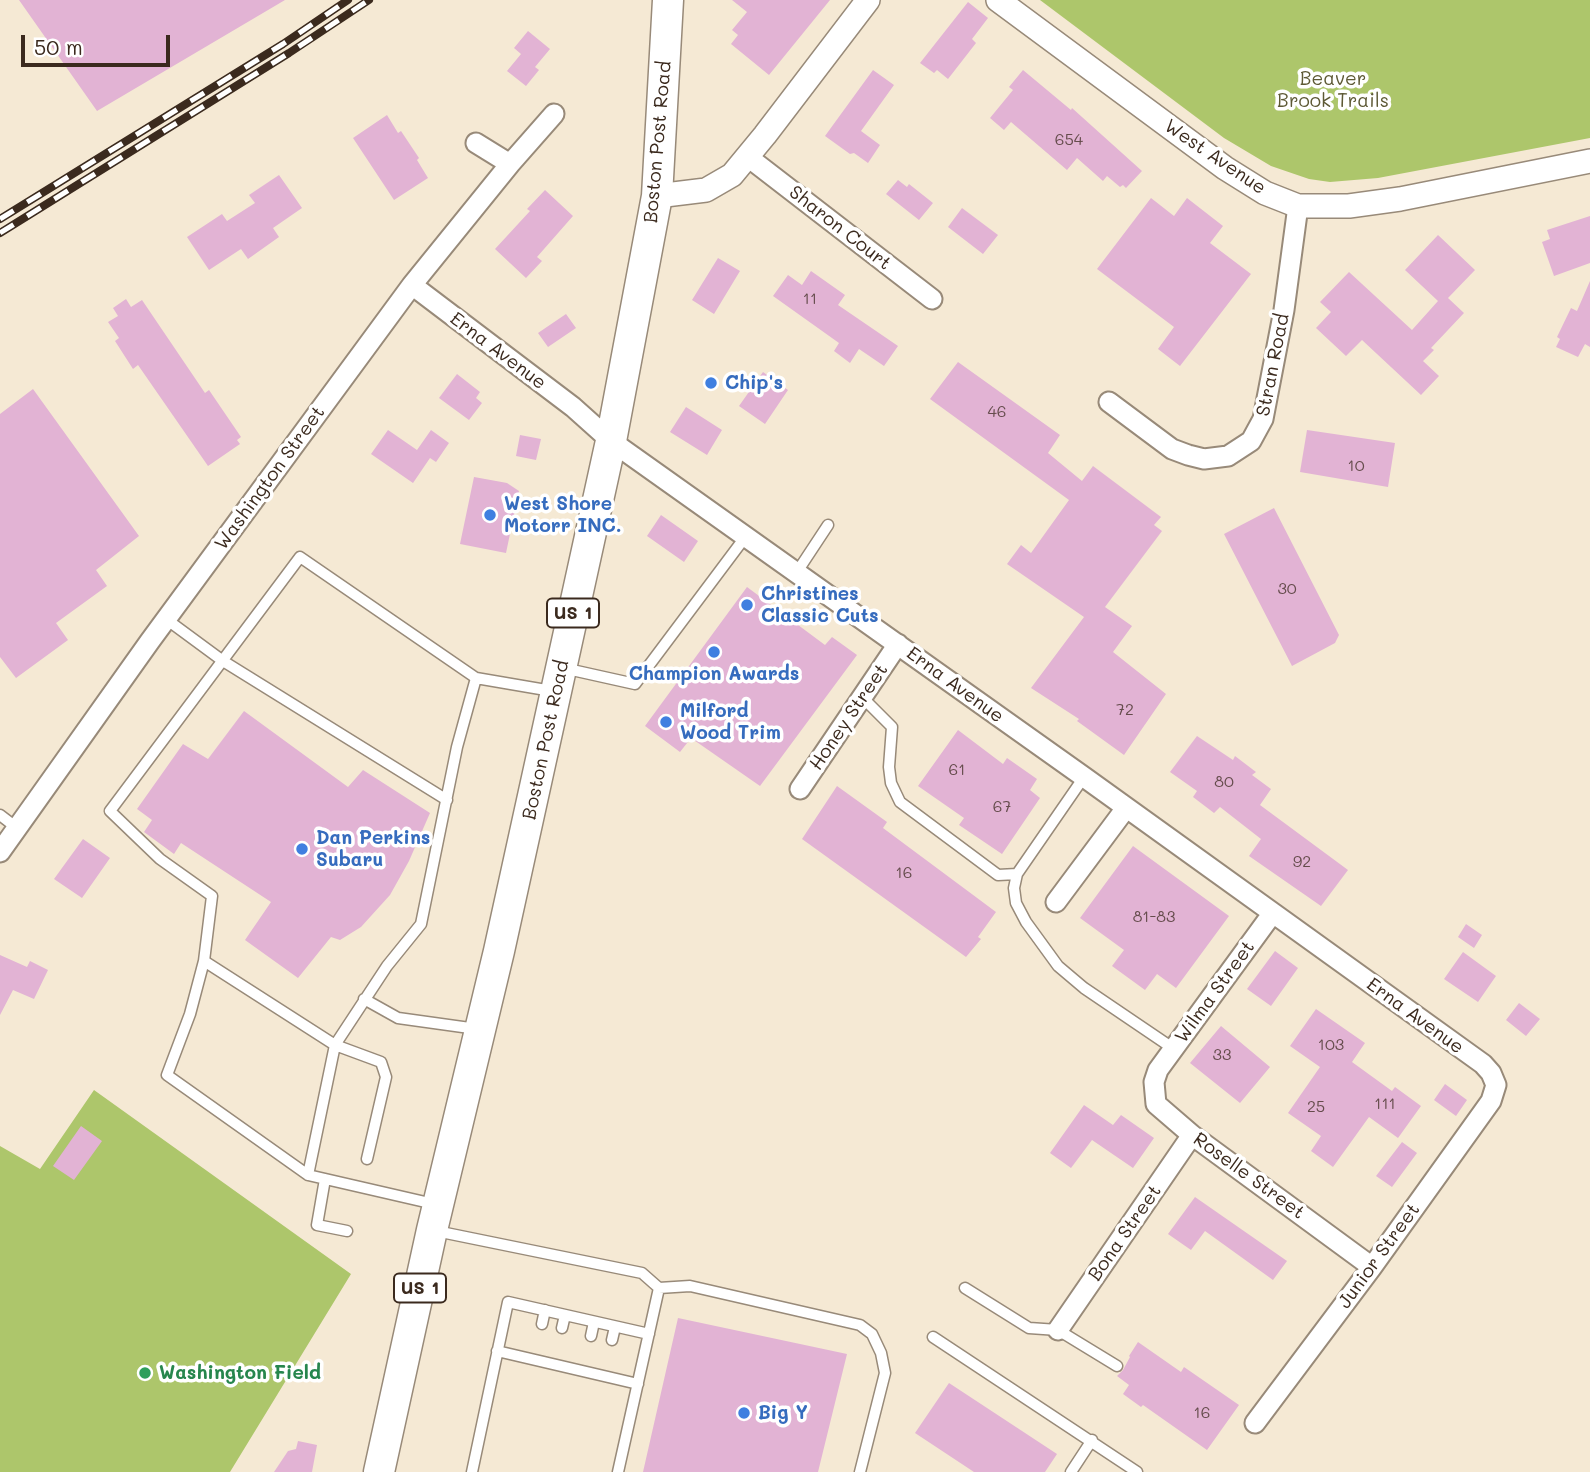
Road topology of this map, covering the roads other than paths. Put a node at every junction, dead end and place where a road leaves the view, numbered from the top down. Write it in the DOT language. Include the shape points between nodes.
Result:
graph roads {
  1 [pos="668,0"];
  2 [pos="868,0"];
  3 [pos="998,0"];
  4 [pos="554,114"];
  5 [pos="476,143"];
  6 [pos="748,157"];
  7 [pos="1590,161"];
  8 [pos="510,164"];
  9 [pos="657,196"];
  10 [pos="1298,206"];
  11 [pos="412,285"];
  12 [pos="932,299"];
  13 [pos="1109,402"];
  14 [pos="611,441"];
  15 [pos="828,525"];
  16 [pos="746,536"];
  17 [pos="797,572"];
  18 [pos="166,619"];
  19 [pos="898,644"];
  20 [pos="223,661"];
  21 [pos="476,678"];
  22 [pos="559,680"];
  23 [pos="862,696"];
  24 [pos="1084,777"];
  25 [pos="800,789"];
  26 [pos="447,800"];
  27 [pos="1126,808"];
  28 [pos="0,815"];
  29 [pos="17,828"];
  30 [pos="0,852"];
  31 [pos="1017,874"];
  32 [pos="1056,902"];
  33 [pos="1272,914"];
  34 [pos="204,961"];
  35 [pos="364,999"];
  36 [pos="481,1030"];
  37 [pos="335,1045"];
  38 [pos="1174,1049"];
  39 [pos="1158,1070"];
  40 [pos="1496,1085"];
  41 [pos="1192,1135"];
  42 [pos="367,1159"];
  43 [pos="307,1175"];
  44 [pos="325,1179"];
  45 [pos="435,1218"];
  46 [pos="347,1231"];
  47 [pos="1373,1267"];
  48 [pos="659,1287"];
  49 [pos="965,1288"];
  50 [pos="545,1310"];
  51 [pos="565,1315"];
  52 [pos="594,1322"];
  53 [pos="542,1324"];
  54 [pos="615,1327"];
  55 [pos="562,1328"];
  56 [pos="1058,1330"];
  57 [pos="649,1334"];
  58 [pos="591,1336"];
  59 [pos="933,1337"];
  60 [pos="612,1340"];
  61 [pos="537,1347"];
  62 [pos="497,1351"];
  63 [pos="556,1353"];
  64 [pos="585,1358"];
  65 [pos="534,1360"];
  66 [pos="607,1363"];
  67 [pos="553,1364"];
  68 [pos="1118,1366"];
  69 [pos="583,1371"];
  70 [pos="604,1376"];
  71 [pos="638,1384"];
  72 [pos="1255,1423"];
  73 [pos="1093,1440"];
  74 [pos="379,1472"];
  75 [pos="472,1472"];
  76 [pos="618,1472"];
  77 [pos="860,1472"];
  78 [pos="1070,1472"];
  79 [pos="1137,1472"];
  1 -- 9 [label="main road, Boston Post Road / US 1"];
  2 -- 6 [label="street"];
  3 -- 10 [label="street, West Avenue" via="1225,168 1265,193"];
  4 -- 8 [label="street, Washington Street"];
  5 -- 8 [label="street"];
  6 -- 9 [label="street" via="706,190"];
  6 -- 12 [label="street, Sharon Court"];
  7 -- 10 [label="street, West Avenue" via="1400,199"];
  8 -- 11 [label="street, Washington Street"];
  9 -- 14 [label="main road, Boston Post Road / US 1"];
  10 -- 13 [label="street, Stran Road" via="1263,419 1251,441 1228,456 1188,456"];
  11 -- 14 [label="street, Erna Avenue"];
  11 -- 18 [label="street, Washington Street"];
  14 -- 16 [label="street, Erna Avenue"];
  14 -- 22 [label="main road, Boston Post Road / US 1"];
  15 -- 17 [label="lane"];
  16 -- 17 [label="street, Erna Avenue"];
  16 -- 22 [label="lane" via="635,684"];
  17 -- 19 [label="street, Erna Avenue"];
  18 -- 20 [label="lane"];
  18 -- 29 [label="street, Washington Street"];
  19 -- 23 [label="street, Honey Street"];
  19 -- 24 [label="street, Erna Avenue"];
  20 -- 21 [label="lane" via="300,557"];
  20 -- 26 [label="lane"];
  20 -- 34 [label="lane" via="110,811 160,859 212,896"];
  21 -- 22 [label="lane"];
  21 -- 26 [label="lane"];
  22 -- 36 [label="main road, Boston Post Road / US 1"];
  23 -- 25 [label="street, Honey Street"];
  23 -- 31 [label="lane" via="892,727 889,767 900,802 998,875"];
  24 -- 27 [label="street, Erna Avenue"];
  24 -- 31 [label="lane"];
  26 -- 35 [label="lane" via="421,924"];
  27 -- 32 [label="street"];
  27 -- 33 [label="street, Erna Avenue"];
  28 -- 29 [label="lane"];
  29 -- 30 [label="street, Washington Street"];
  31 -- 38 [label="lane" via="1014,896 1020,912 1058,966"];
  33 -- 38 [label="street, Wilma Street"];
  33 -- 40 [label="street, Erna Avenue" via="1483,1064"];
  34 -- 37 [label="lane"];
  34 -- 43 [label="lane" via="167,1076"];
  35 -- 36 [label="lane" via="398,1018"];
  35 -- 37 [label="lane"];
  36 -- 45 [label="main road, Boston Post Road / US 1"];
  37 -- 42 [label="lane" via="381,1062 386,1077"];
  37 -- 43 [label="lane"];
  38 -- 39 [label="street, Wilma Street"];
  39 -- 41 [label="street, Roselle Street" via="1156,1104"];
  40 -- 47 [label="street, Junior Street" via="1491,1101"];
  41 -- 47 [label="street, Roselle Street"];
  41 -- 56 [label="street, Bona Street"];
  43 -- 44 [label="lane"];
  44 -- 45 [label="lane"];
  44 -- 46 [label="lane" via="317,1225"];
  45 -- 48 [label="lane" via="642,1273"];
  45 -- 74 [label="main road, Boston Post Road / US 1"];
  47 -- 72 [label="street, Junior Street"];
  48 -- 57 [label="lane"];
  48 -- 77 [label="lane" via="690,1286 860,1325 872,1334 885,1373"];
  49 -- 56 [label="lane" via="1029,1328"];
  50 -- 51 [label="lane"];
  50 -- 53 [label="lane"];
  50 -- 62 [label="lane" via="508,1302"];
  51 -- 52 [label="lane"];
  51 -- 55 [label="lane"];
  52 -- 54 [label="lane"];
  52 -- 58 [label="lane"];
  54 -- 57 [label="lane"];
  54 -- 60 [label="lane"];
  56 -- 68 [label="lane"];
  57 -- 71 [label="lane"];
  59 -- 73 [label="lane"];
  61 -- 65 [label="lane"];
  62 -- 65 [label="lane"];
  62 -- 75 [label="lane"];
  63 -- 67 [label="lane"];
  64 -- 69 [label="lane"];
  65 -- 67 [label="lane"];
  66 -- 70 [label="lane"];
  67 -- 69 [label="lane"];
  69 -- 70 [label="lane"];
  70 -- 71 [label="lane"];
  71 -- 76 [label="lane"];
  73 -- 78 [label="lane"];
  73 -- 79 [label="lane"];
}
